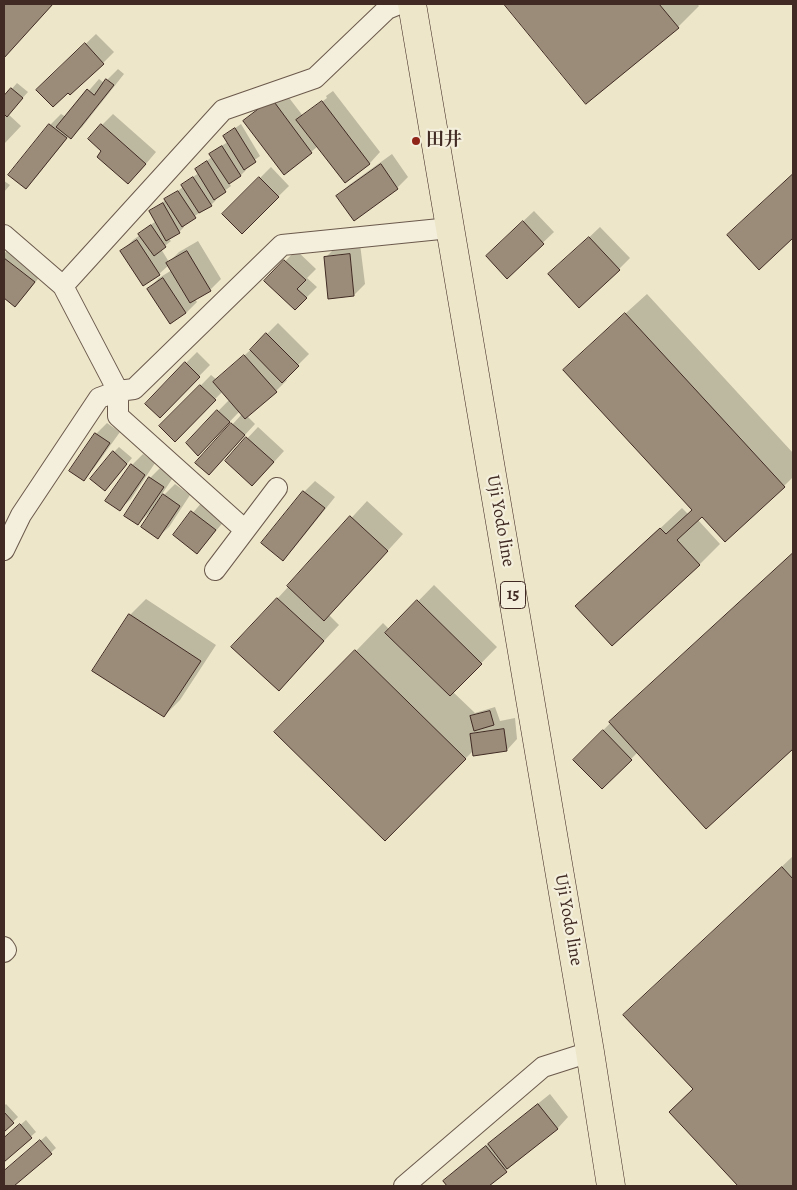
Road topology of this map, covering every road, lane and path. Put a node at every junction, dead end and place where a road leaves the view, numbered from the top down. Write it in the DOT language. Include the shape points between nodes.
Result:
graph roads {
  1 [pos="399,4"];
  2 [pos="412,4"];
  3 [pos="450,228"];
  4 [pos="4,235"];
  5 [pos="63,286"];
  6 [pos="118,391"];
  7 [pos="277,488"];
  8 [pos="245,530"];
  9 [pos="4,550"];
  10 [pos="215,570"];
  11 [pos="4,948"];
  12 [pos="4,952"];
  13 [pos="590,1052"];
  14 [pos="404,1186"];
  15 [pos="611,1186"];
  1 -- 5 [label="street" via="387,9 315,78 223,110"];
  2 -- 3 [label="main road, Uji Yodo line / 15"];
  3 -- 6 [label="street" via="282,245 134,389"];
  3 -- 13 [label="main road, Uji Yodo line / 15"];
  4 -- 5 [label="street"];
  5 -- 6 [label="street"];
  6 -- 8 [label="street" via="118,416"];
  6 -- 9 [label="street" via="99,398 21,515"];
  7 -- 8 [label="street"];
  8 -- 10 [label="street"];
  11 -- 12 [label="street"];
  13 -- 14 [label="street" via="544,1067"];
  13 -- 15 [label="main road, Uji Yodo line / 15"];
}
